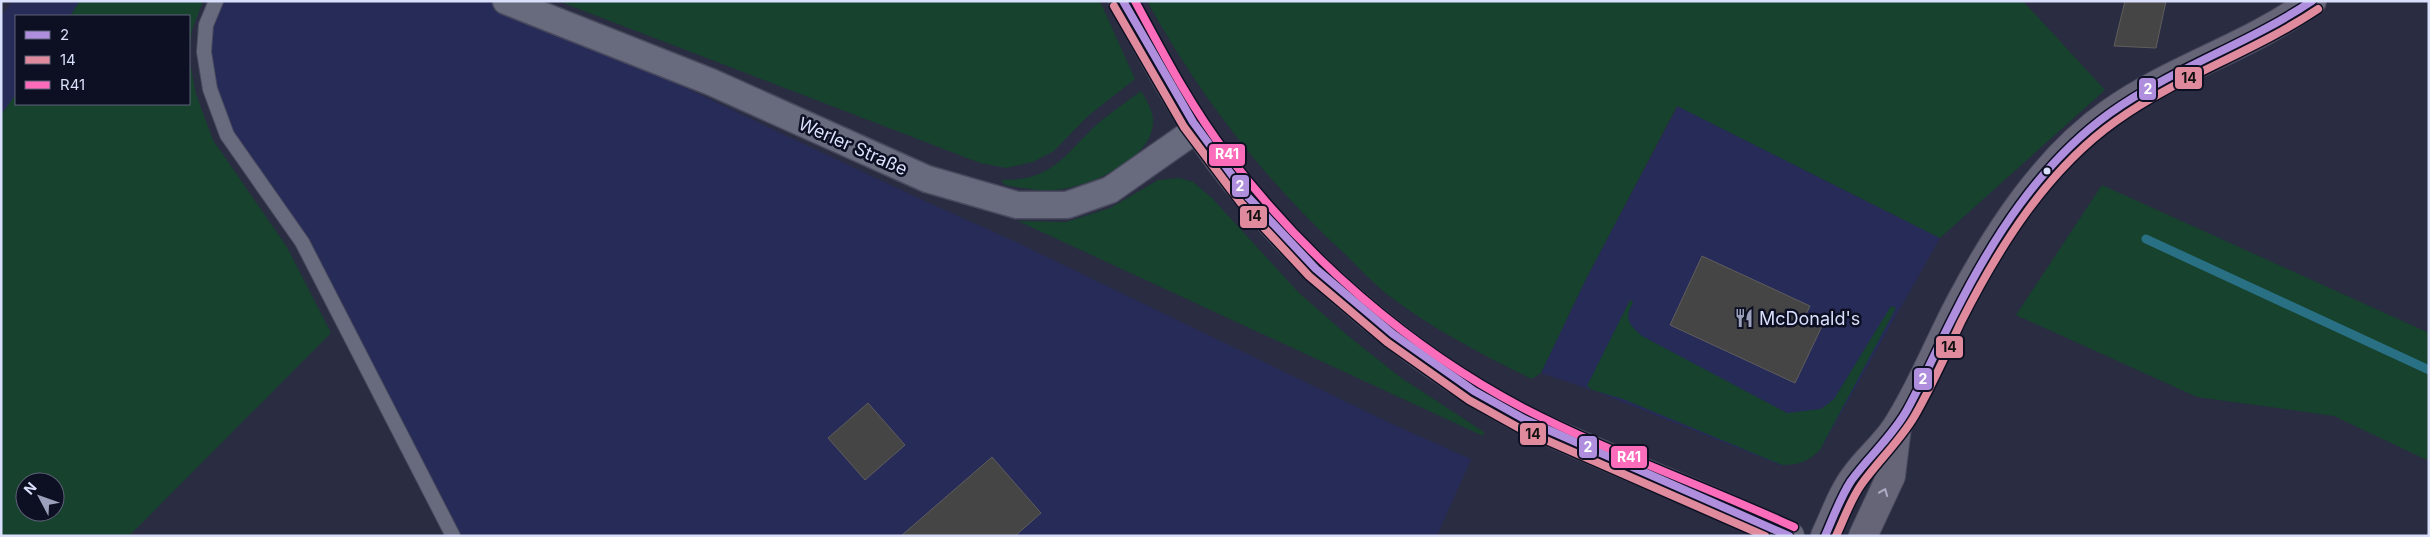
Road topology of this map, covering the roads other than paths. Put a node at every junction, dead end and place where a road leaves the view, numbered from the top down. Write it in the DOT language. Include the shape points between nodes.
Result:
graph roads {
  1 [pos="216,1"];
  2 [pos="506,1"];
  3 [pos="1123,1"];
  4 [pos="2312,1"];
  5 [pos="1197,129"];
  6 [pos="1897,427"];
  7 [pos="453,536"];
  8 [pos="1790,536"];
  9 [pos="1825,536"];
  10 [pos="1863,536"];
  1 -- 7 [label="lane" via="206,25 204,52 210,89 227,135 302,242"];
  2 -- 5 [label="street, Werler Straße" via="710,82 927,179 1017,205 1067,205 1110,190"];
  3 -- 5 [label="main road" via="1162,74"];
  4 -- 6 [label="main road" via="2238,45 2142,92 2110,113 2066,151 2000,235 1961,300"];
  5 -- 8 [label="main road" via="1283,234 1356,304 1456,380 1515,416 1549,432"];
  6 -- 9 [label="main road" via="1856,474"];
  10 -- 6 [label="main road, one-way" via="1890,476"];
}
